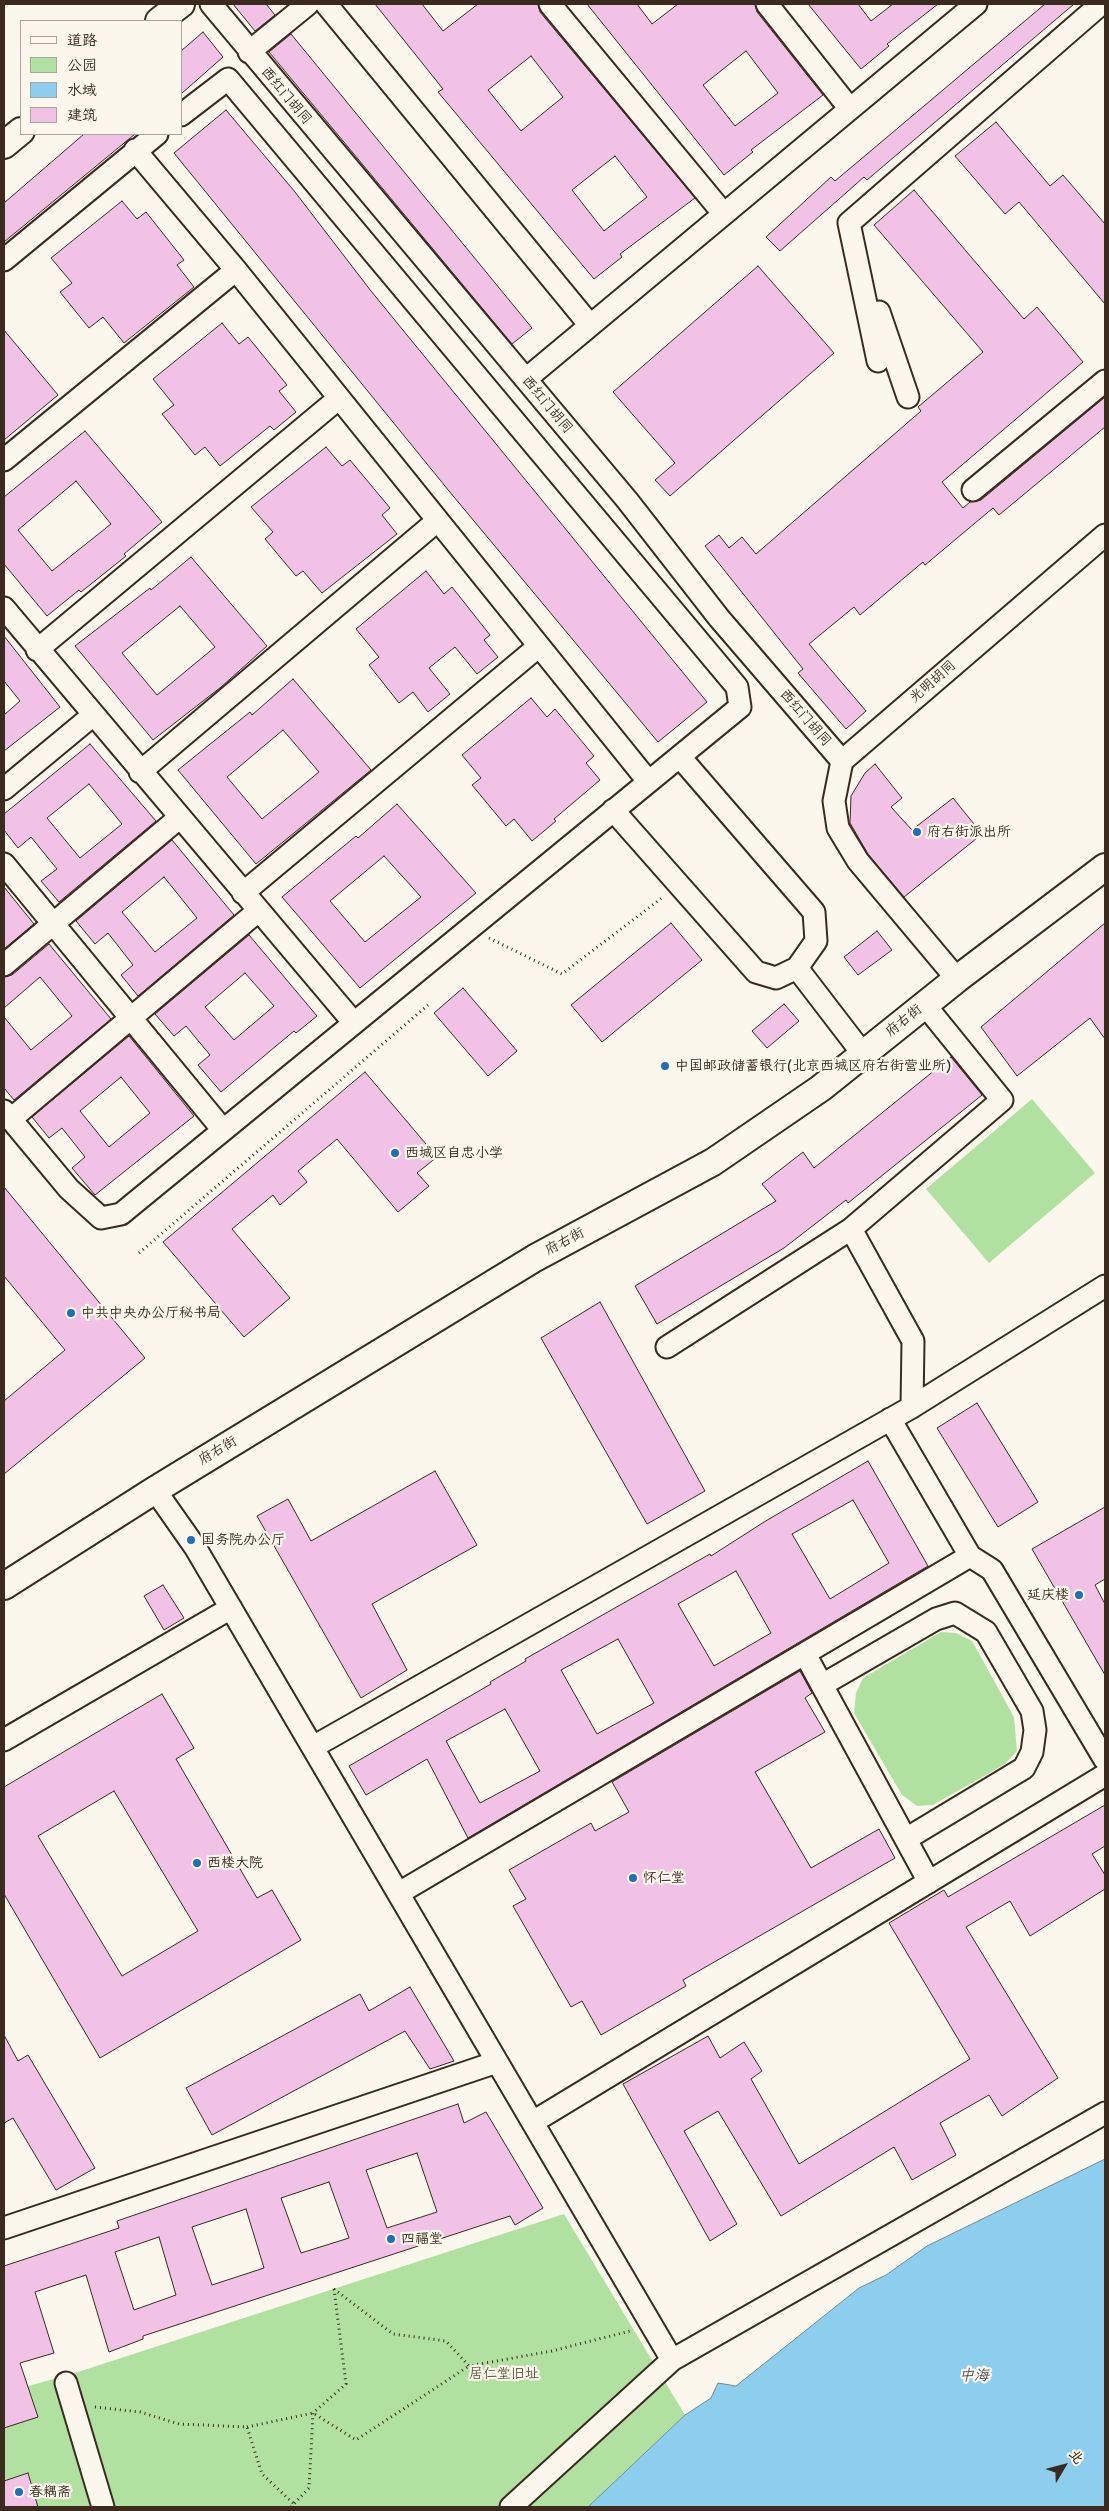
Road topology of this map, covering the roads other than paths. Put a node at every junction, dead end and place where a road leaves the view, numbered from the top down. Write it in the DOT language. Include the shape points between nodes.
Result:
graph roads {
  1 [pos="181,4"];
  2 [pos="211,4"];
  3 [pos="308,4"];
  4 [pos="326,4"];
  5 [pos="550,4"];
  6 [pos="767,4"];
  7 [pos="976,4"];
  8 [pos="1101,4"];
  9 [pos="160,20"];
  10 [pos="249,52"];
  11 [pos="850,109"];
  12 [pos="182,114"];
  13 [pos="20,132"];
  14 [pos="156,135"];
  15 [pos="4,145"];
  16 [pos="135,150"];
  17 [pos="723,213"];
  18 [pos="849,224"];
  19 [pos="4,260"];
  20 [pos="236,270"];
  21 [pos="589,324"];
  22 [pos="878,360"];
  23 [pos="526,379"];
  24 [pos="1105,381"];
  25 [pos="908,397"];
  26 [pos="338,399"];
  27 [pos="4,460"];
  28 [pos="973,490"];
  29 [pos="437,521"];
  30 [pos="1105,535"];
  31 [pos="4,608"];
  32 [pos="539,646"];
  33 [pos="37,650"];
  34 [pos="92,716"];
  35 [pos="680,757"];
  36 [pos="842,761"];
  37 [pos="140,772"];
  38 [pos="648,781"];
  39 [pos="4,789"];
  40 [pos="613,810"];
  41 [pos="179,818"];
  42 [pos="4,864"];
  43 [pos="1105,867"];
  44 [pos="243,893"];
  45 [pos="258,911"];
  46 [pos="53,924"];
  47 [pos="4,965"];
  48 [pos="797,968"];
  49 [pos="957,979"];
  50 [pos="925,1004"];
  51 [pos="131,1018"];
  52 [pos="354,1023"];
  53 [pos="863,1054"];
  54 [pos="7,1115"];
  55 [pos="223,1130"];
  56 [pos="851,1229"];
  57 [pos="1105,1286"];
  58 [pos="667,1347"];
  59 [pos="912,1407"];
  60 [pos="890,1419"];
  61 [pos="155,1490"];
  62 [pos="970,1556"];
  63 [pos="4,1586"];
  64 [pos="231,1608"];
  65 [pos="805,1654"];
  66 [pos="822,1685"];
  67 [pos="4,1740"];
  68 [pos="313,1747"];
  69 [pos="1105,1760"];
  70 [pos="1105,1775"];
  71 [pos="906,1839"];
  72 [pos="929,1882"];
  73 [pos="399,1894"];
  74 [pos="497,2062"];
  75 [pos="1105,2113"];
  76 [pos="533,2122"];
  77 [pos="4,2228"];
  78 [pos="672,2360"];
  79 [pos="66,2383"];
  80 [pos="103,2507"];
  81 [pos="511,2507"];
  1 -- 9 [label="main road"];
  2 -- 10 [label="street, 西红门胡同"];
  3 -- 10 [label="street"];
  4 -- 21 [label="street"];
  5 -- 17 [label="street"];
  6 -- 11 [label="street"];
  7 -- 11 [label="street"];
  8 -- 18 [label="street"];
  10 -- 23 [label="street, 西红门胡同"];
  11 -- 17 [label="street"];
  12 -- 35 [label="street" via="228,78 737,687 740,707"];
  13 -- 15 [label="main road"];
  14 -- 16 [label="street"];
  16 -- 19 [label="street"];
  16 -- 20 [label="street"];
  17 -- 21 [label="street"];
  18 -- 22 [label="street"];
  18 -- 25 [label="street"];
  20 -- 26 [label="street"];
  20 -- 27 [label="street"];
  21 -- 23 [label="street"];
  23 -- 36 [label="street, 西红门胡同" via="627,500 719,618"];
  24 -- 28 [label="street"];
  26 -- 29 [label="street"];
  26 -- 33 [label="street"];
  29 -- 32 [label="street"];
  29 -- 37 [label="street"];
  30 -- 36 [label="street, 光明胡同"];
  31 -- 33 [label="street"];
  32 -- 38 [label="street"];
  32 -- 44 [label="street"];
  33 -- 34 [label="street"];
  34 -- 37 [label="street"];
  34 -- 39 [label="street"];
  35 -- 38 [label="street"];
  35 -- 48 [label="street" via="814,912 816,941"];
  36 -- 49 [label="street" via="834,801 838,828 858,861"];
  37 -- 41 [label="street"];
  38 -- 40 [label="street"];
  40 -- 48 [label="street" via="756,972 776,978"];
  40 -- 52 [label="street"];
  41 -- 44 [label="street"];
  41 -- 46 [label="street"];
  42 -- 46 [label="street"];
  43 -- 49 [label="main road, 府右街"];
  44 -- 45 [label="street"];
  45 -- 51 [label="street"];
  45 -- 52 [label="street"];
  46 -- 47 [label="street"];
  46 -- 51 [label="street"];
  48 -- 53 [label="street"];
  49 -- 50 [label="main road, 府右街"];
  50 -- 53 [label="main road, 府右街"];
  50 -- 56 [label="street" via="1002,1100"];
  51 -- 54 [label="street"];
  51 -- 55 [label="street"];
  52 -- 55 [label="street"];
  53 -- 61 [label="main road, 府右街" via="821,1088 713,1162 535,1258"];
  54 -- 55 [label="street" via="68,1189 101,1218 121,1214"];
  56 -- 58 [label="street"];
  56 -- 59 [label="street" via="913,1341"];
  57 -- 59 [label="street"];
  59 -- 60 [label="street"];
  60 -- 62 [label="street"];
  60 -- 68 [label="street"];
  61 -- 63 [label="main road, 府右街"];
  61 -- 64 [label="street" via="196,1547"];
  62 -- 65 [label="street"];
  62 -- 69 [label="street" via="992,1570"];
  64 -- 67 [label="street"];
  64 -- 68 [label="street"];
  65 -- 66 [label="street"];
  65 -- 73 [label="street"];
  66 -- 71 [label="street"];
  66 -- 71 [label="street" via="954,1613 986,1632 1032,1711 1035,1730 1032,1752 1024,1768"];
  68 -- 73 [label="street"];
  70 -- 72 [label="street"];
  71 -- 72 [label="street"];
  72 -- 76 [label="street"];
  73 -- 74 [label="street"];
  74 -- 76 [label="street"];
  74 -- 77 [label="street"];
  75 -- 78 [label="street"];
  76 -- 78 [label="street"];
  78 -- 81 [label="street"];
  79 -- 80 [label="street"];
}
